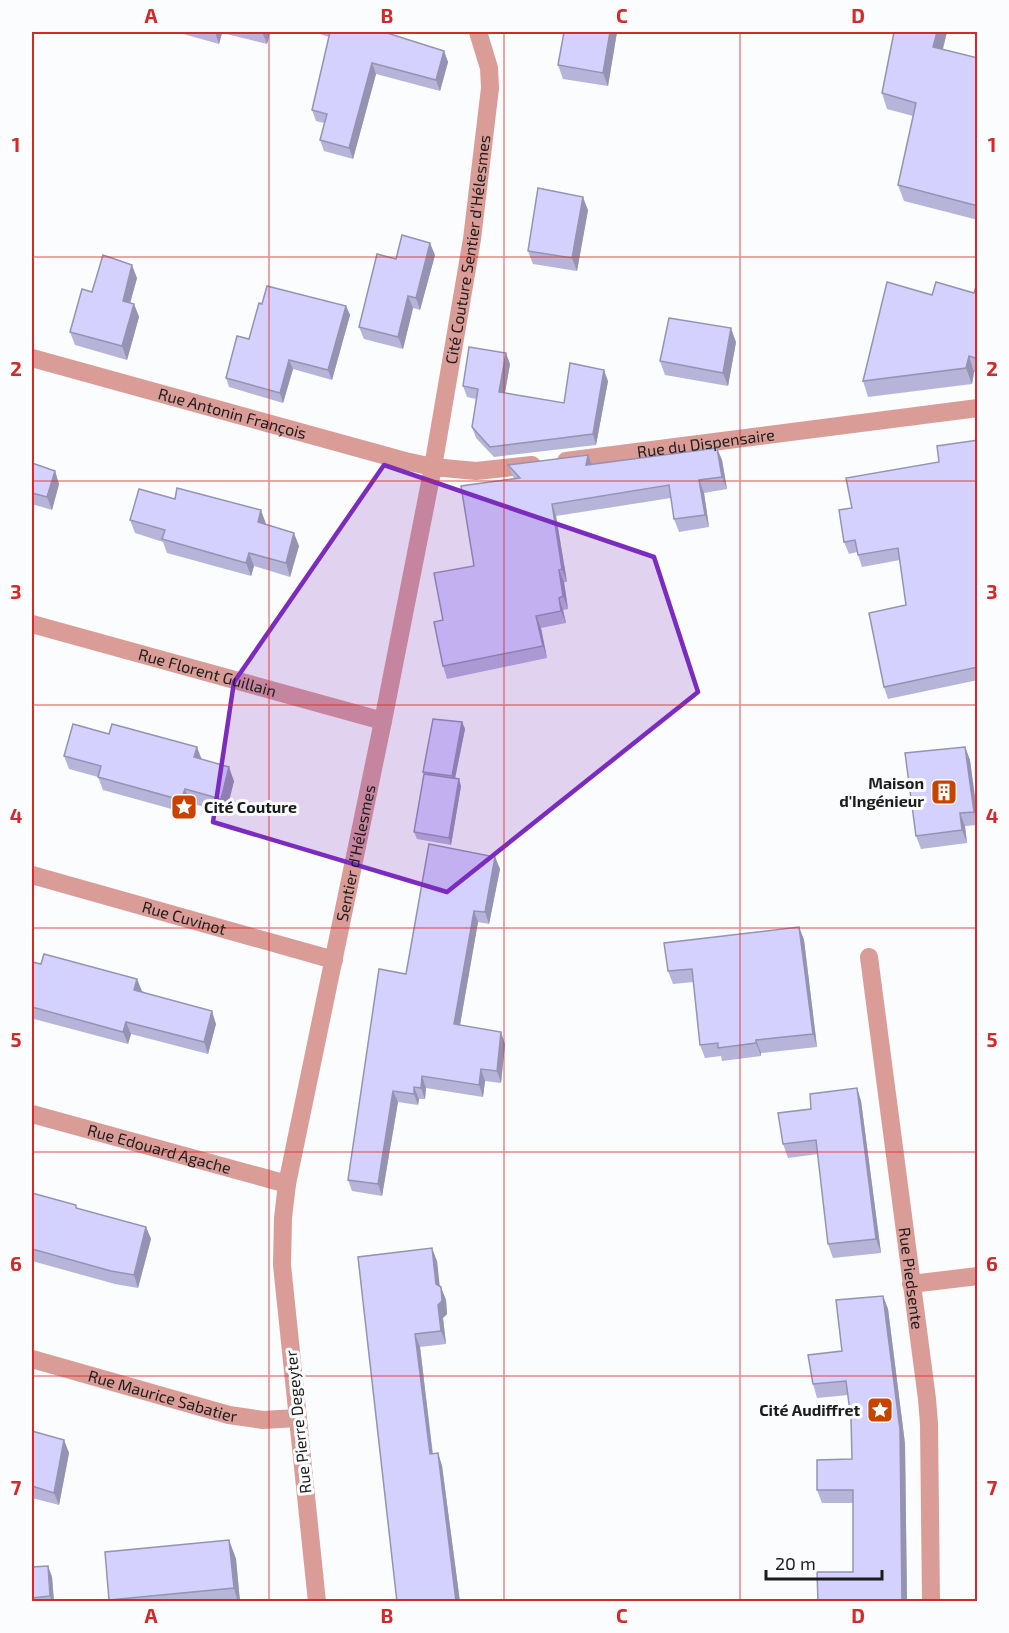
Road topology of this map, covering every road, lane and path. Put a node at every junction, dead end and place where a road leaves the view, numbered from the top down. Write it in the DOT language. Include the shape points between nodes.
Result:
graph roads {
  1 [pos="478,32"];
  2 [pos="32,358"];
  3 [pos="978,408"];
  4 [pos="433,467"];
  5 [pos="32,624"];
  6 [pos="383,721"];
  7 [pos="32,875"];
  8 [pos="869,957"];
  9 [pos="334,960"];
  10 [pos="32,1114"];
  11 [pos="287,1184"];
  12 [pos="281,1241"];
  13 [pos="978,1276"];
  14 [pos="911,1284"];
  15 [pos="32,1359"];
  16 [pos="297,1418"];
  17 [pos="317,1602"];
  18 [pos="931,1602"];
  1 -- 4 [label="street, Cité Couture Sentier d'Hélesmes" via="489,68 489,100 472,240"];
  2 -- 4 [label="street, Rue Antonin François"];
  3 -- 4 [label="street, Rue du Dispensaire" via="499,470"];
  4 -- 6 [label="street, Sentier d'Hélesmes"];
  5 -- 6 [label="street, Rue Florent Guillain"];
  6 -- 9 [label="street, Sentier d'Hélesmes"];
  7 -- 9 [label="street, Rue Cuvinot"];
  8 -- 14 [label="street, Rue Piedsente"];
  9 -- 11 [label="street, Sentier d'Hélesmes"];
  10 -- 11 [label="street, Rue Edouard Agache"];
  11 -- 12 [label="street, Sentier d'Hélesmes"];
  12 -- 16 [label="street, Rue Pierre Degeyter"];
  13 -- 14 [label="street"];
  14 -- 18 [label="street, Rue Piedsente" via="929,1424"];
  15 -- 16 [label="street, Rue Maurice Sabatier" via="229,1415 263,1420"];
  16 -- 17 [label="street, Rue Pierre Degeyter"];
}
